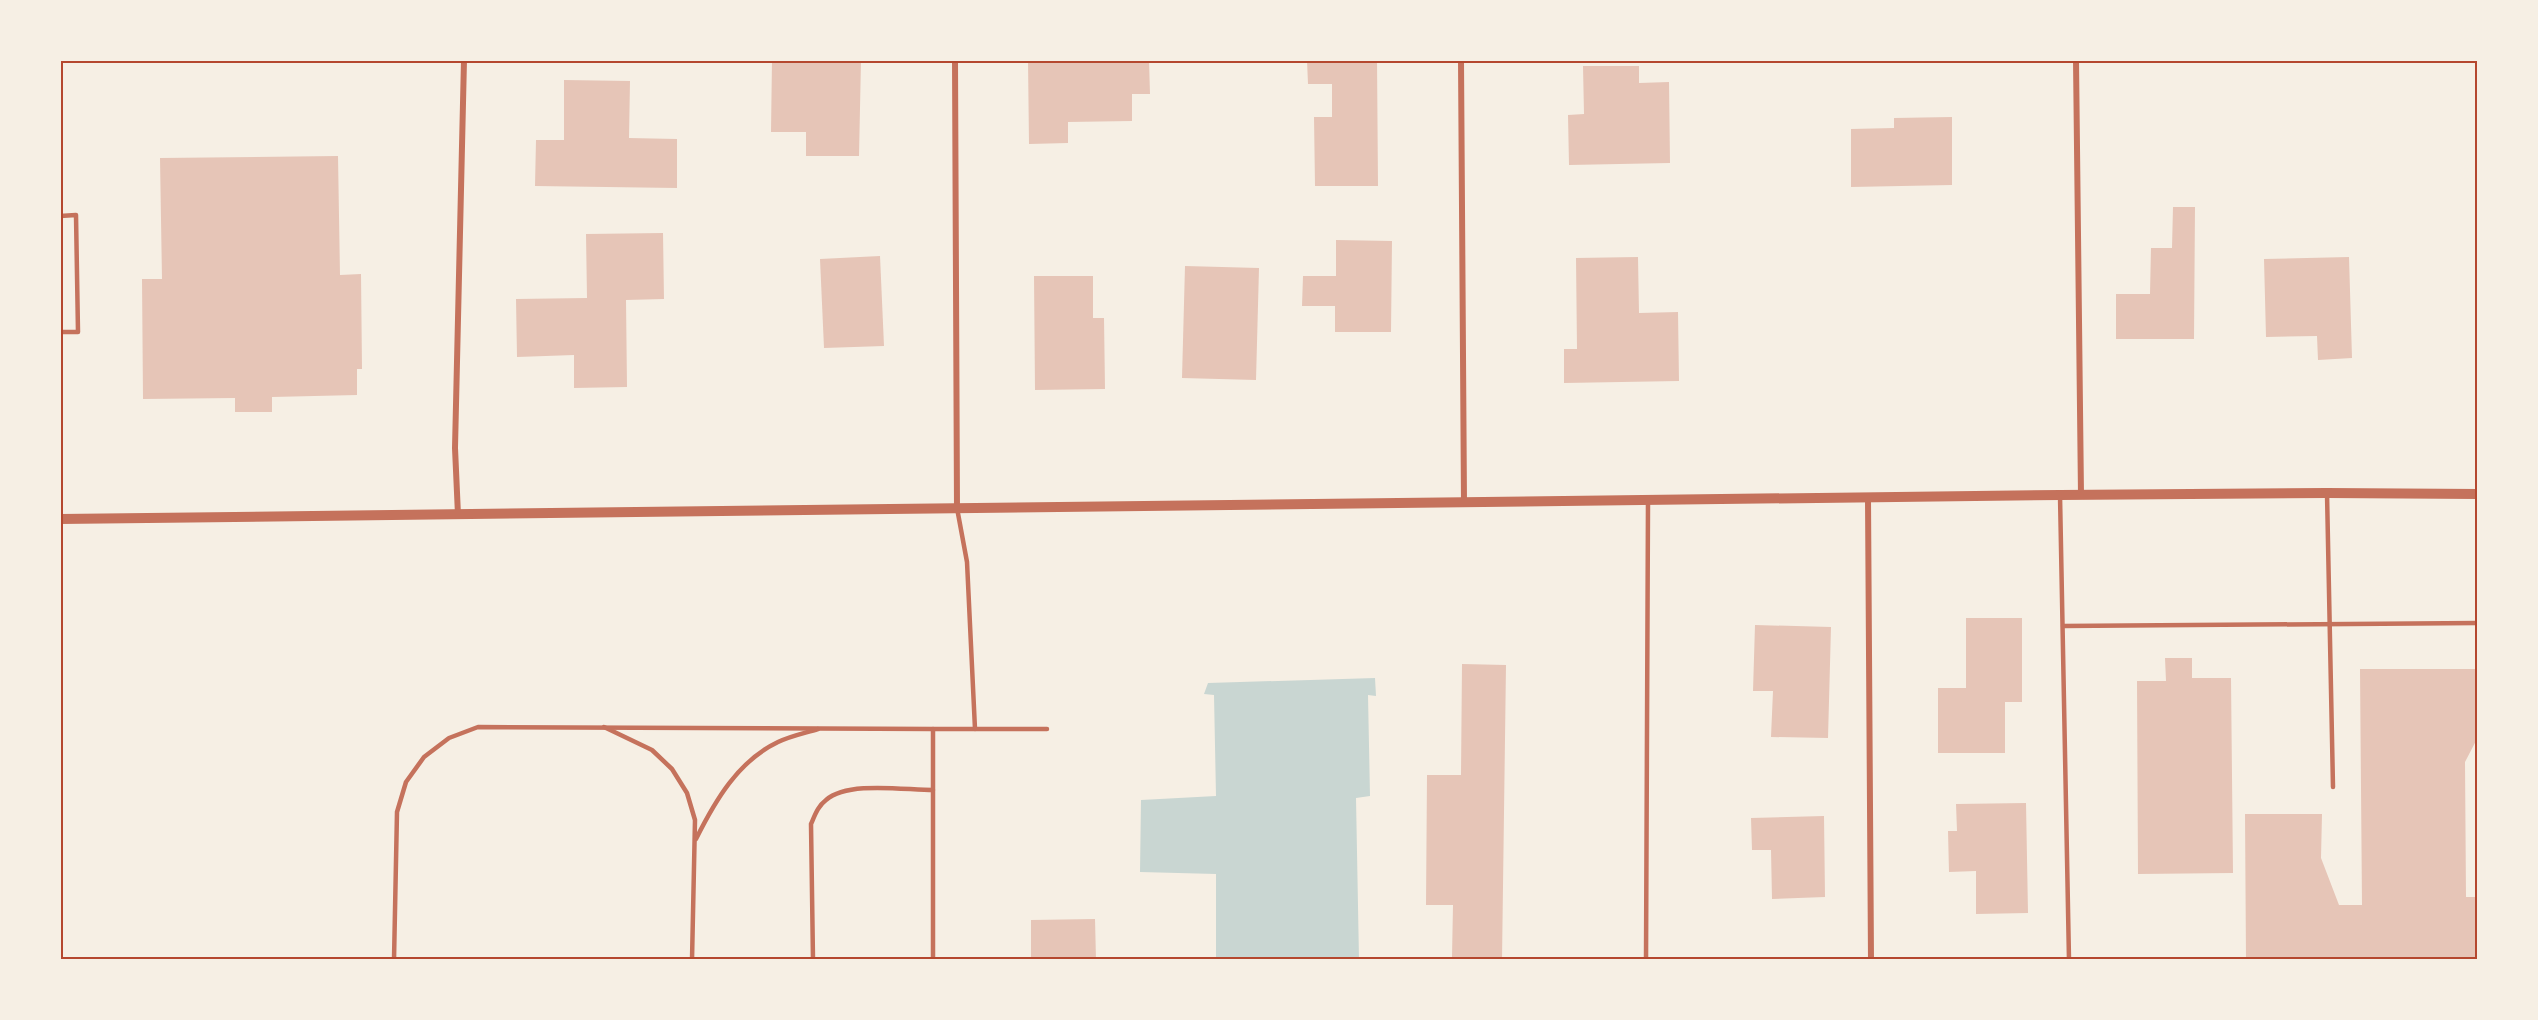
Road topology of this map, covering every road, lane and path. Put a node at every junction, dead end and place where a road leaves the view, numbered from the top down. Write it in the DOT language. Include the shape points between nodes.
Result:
graph roads {
  1 [pos="464,60"];
  2 [pos="955,60"];
  3 [pos="1461,60"];
  4 [pos="2076,60"];
  5 [pos="60,216"];
  6 [pos="60,332"];
  7 [pos="2327,493"];
  8 [pos="2478,494"];
  9 [pos="2061,495"];
  10 [pos="2081,495"];
  11 [pos="1868,498"];
  12 [pos="1648,500"];
  13 [pos="1464,502"];
  14 [pos="957,508"];
  15 [pos="458,514"];
  16 [pos="60,519"];
  17 [pos="2478,623"];
  18 [pos="2329,624"];
  19 [pos="2063,626"];
  20 [pos="601,726"];
  21 [pos="821,728"];
  22 [pos="933,729"];
  23 [pos="975,729"];
  24 [pos="1047,729"];
  25 [pos="2333,787"];
  26 [pos="933,790"];
  27 [pos="695,842"];
  28 [pos="394,960"];
  29 [pos="692,960"];
  30 [pos="813,960"];
  31 [pos="933,960"];
  32 [pos="1646,960"];
  33 [pos="1871,960"];
  34 [pos="2069,960"];
  1 -- 15 [label="street" via="456,436"];
  2 -- 14 [label="street"];
  3 -- 13 [label="street"];
  4 -- 10 [label="street"];
  5 -- 6 [label="lane" via="76,215 78,332"];
  7 -- 8 [label="street"];
  7 -- 10 [label="street"];
  7 -- 18 [label="lane"];
  9 -- 10 [label="street"];
  9 -- 11 [label="street"];
  9 -- 19 [label="lane"];
  11 -- 12 [label="street"];
  11 -- 33 [label="street"];
  12 -- 13 [label="street"];
  12 -- 32 [label="lane"];
  13 -- 14 [label="street"];
  14 -- 15 [label="street"];
  14 -- 23 [label="lane" via="967,562"];
  15 -- 16 [label="street"];
  17 -- 18 [label="lane"];
  18 -- 19 [label="lane"];
  18 -- 25 [label="lane"];
  19 -- 34 [label="lane"];
  20 -- 21 [label="lane"];
  20 -- 27 [label="lane" via="652,750 672,769 687,793 695,820"];
  20 -- 28 [label="lane" via="478,728 449,738 424,757 406,783 397,812"];
  21 -- 22 [label="lane"];
  21 -- 27 [label="lane" via="777,742 742,768 714,802"];
  22 -- 23 [label="lane"];
  22 -- 26 [label="lane"];
  23 -- 24 [label="lane"];
  26 -- 30 [label="lane" via="850,789 825,800 816,811 811,824"];
  26 -- 31 [label="lane"];
  27 -- 29 [label="lane"];
}
